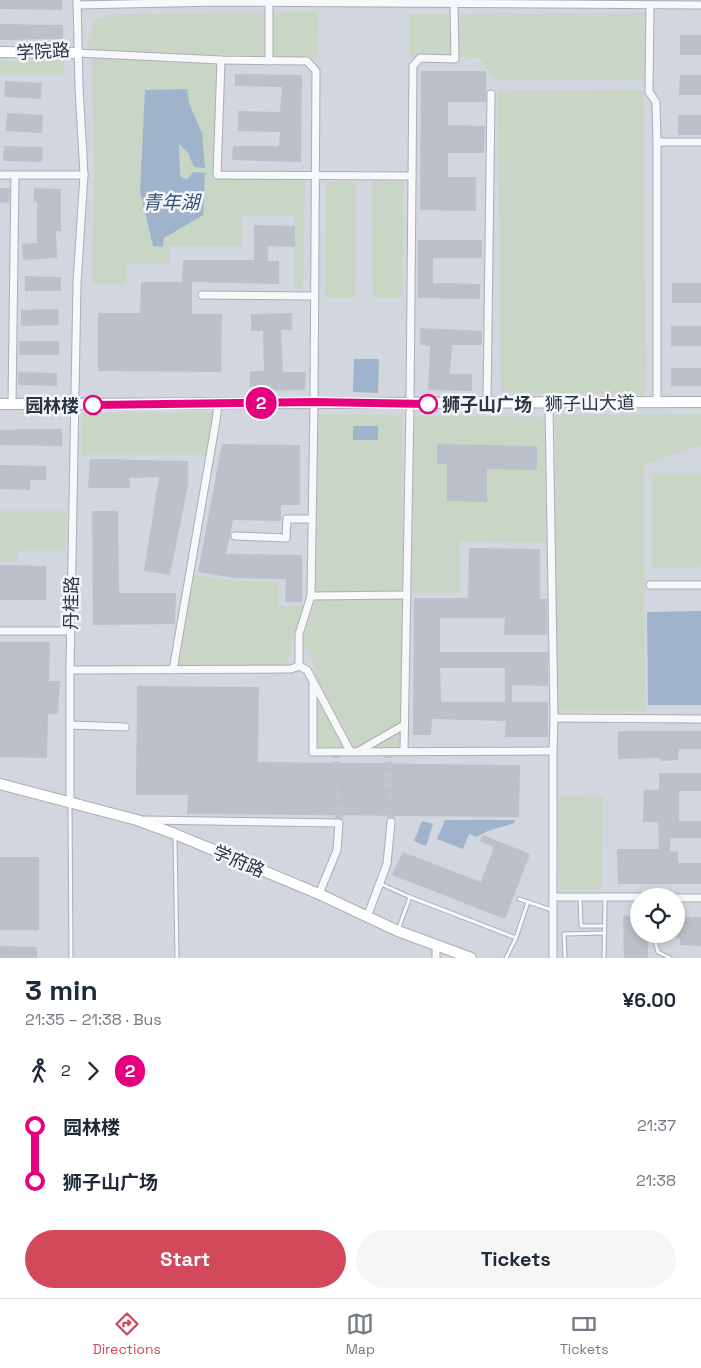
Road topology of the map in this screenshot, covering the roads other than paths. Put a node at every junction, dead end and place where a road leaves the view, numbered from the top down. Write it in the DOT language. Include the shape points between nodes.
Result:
graph roads {
  1 [pos="77,2"];
  2 [pos="269,2"];
  3 [pos="636,2"];
  4 [pos="454,4"];
  5 [pos="650,5"];
  6 [pos="701,5"];
  7 [pos="0,52"];
  8 [pos="77,52"];
  9 [pos="220,60"];
  10 [pos="269,61"];
  11 [pos="492,94"];
  12 [pos="657,142"];
  13 [pos="701,142"];
  14 [pos="0,175"];
  15 [pos="15,175"];
  16 [pos="84,175"];
  17 [pos="315,176"];
  18 [pos="412,176"];
  19 [pos="202,294"];
  20 [pos="315,296"];
  21 [pos="314,402"];
  22 [pos="657,402"];
  23 [pos="701,402"];
  24 [pos="218,403"];
  25 [pos="487,403"];
  26 [pos="0,404"];
  27 [pos="12,404"];
  28 [pos="75,404"];
  29 [pos="410,404"];
  30 [pos="549,404"];
  31 [pos="312,519"];
  32 [pos="235,536"];
  33 [pos="701,584"];
  34 [pos="650,585"];
  35 [pos="407,595"];
  36 [pos="311,596"];
  37 [pos="0,631"];
  38 [pos="70,631"];
  39 [pos="299,666"];
  40 [pos="70,670"];
  41 [pos="173,670"];
  42 [pos="313,683"];
  43 [pos="554,718"];
  44 [pos="701,719"];
  45 [pos="70,725"];
  46 [pos="404,726"];
  47 [pos="125,727"];
  48 [pos="350,751"];
  49 [pos="359,751"];
  50 [pos="404,751"];
  51 [pos="553,751"];
  52 [pos="0,784"];
  53 [pos="70,802"];
  54 [pos="137,820"];
  55 [pos="391,822"];
  56 [pos="174,834"];
  57 [pos="380,884"];
  58 [pos="319,894"];
  59 [pos="553,896"];
  60 [pos="410,897"];
  61 [pos="580,897"];
  62 [pos="605,897"];
  63 [pos="630,897"];
  64 [pos="685,898"];
  65 [pos="701,898"];
  66 [pos="519,899"];
  67 [pos="528,902"];
  68 [pos="553,911"];
  69 [pos="367,917"];
  70 [pos="605,926"];
  71 [pos="398,931"];
  72 [pos="605,933"];
  73 [pos="516,938"];
  74 [pos="656,943"];
  75 [pos="436,945"];
  76 [pos="71,958"];
  77 [pos="177,958"];
  78 [pos="436,958"];
  79 [pos="471,958"];
  80 [pos="506,958"];
  81 [pos="553,958"];
  82 [pos="565,958"];
  83 [pos="604,958"];
  84 [pos="670,958"];
  1 -- 2 [label="street, 学院路"];
  1 -- 8 [label="street, 学院路"];
  2 -- 4 [label="street, 学院路"];
  2 -- 10 [label="street"];
  3 -- 4 [label="street, 学院路"];
  3 -- 5 [label="street, 学院路"];
  4 -- 18 [label="street" via="455,59 420,58 413,66"];
  5 -- 6 [label="street, 学院路"];
  5 -- 12 [label="street" via="649,92 656,102"];
  7 -- 8 [label="street, 学院路"];
  8 -- 9 [label="street"];
  8 -- 16 [label="street, 丹桂路"];
  9 -- 10 [label="street"];
  9 -- 17 [label="street" via="217,175"];
  10 -- 17 [label="street" via="307,61 316,70"];
  11 -- 25 [label="street"];
  12 -- 13 [label="street"];
  12 -- 22 [label="street"];
  14 -- 15 [label="street"];
  15 -- 16 [label="street"];
  15 -- 27 [label="street"];
  16 -- 28 [label="street, 丹桂路" via="77,283"];
  17 -- 18 [label="street"];
  17 -- 20 [label="street"];
  18 -- 29 [label="street"];
  19 -- 20 [label="street"];
  20 -- 21 [label="street"];
  21 -- 24 [label="street, 狮子山大道"];
  21 -- 29 [label="street, 狮子山大道"];
  21 -- 31 [label="street"];
  22 -- 23 [label="street, 狮子山大道"];
  22 -- 30 [label="street, 狮子山大道"];
  24 -- 28 [label="street, 狮子山大道" via="138,400"];
  24 -- 41 [label="street"];
  25 -- 29 [label="street, 狮子山大道"];
  25 -- 30 [label="street, 狮子山大道"];
  26 -- 27 [label="street, 狮子山大道"];
  27 -- 28 [label="street, 狮子山大道"];
  28 -- 38 [label="street, 丹桂路"];
  29 -- 35 [label="street"];
  30 -- 43 [label="street"];
  31 -- 32 [label="street" via="286,519 286,538"];
  31 -- 36 [label="street"];
  33 -- 34 [label="street"];
  35 -- 36 [label="street"];
  35 -- 46 [label="street"];
  36 -- 39 [label="street" via="299,634"];
  37 -- 38 [label="street"];
  38 -- 40 [label="street, 丹桂路"];
  39 -- 41 [label="street" via="291,669"];
  39 -- 42 [label="street" via="307,670"];
  40 -- 41 [label="street"];
  40 -- 45 [label="street, 丹桂路"];
  42 -- 48 [label="street"];
  42 -- 48 [label="street" via="313,752"];
  43 -- 44 [label="street"];
  43 -- 51 [label="street"];
  45 -- 47 [label="street"];
  45 -- 53 [label="street, 丹桂路"];
  46 -- 49 [label="street"];
  46 -- 50 [label="street"];
  48 -- 49 [label="street"];
  49 -- 50 [label="street"];
  50 -- 51 [label="street"];
  51 -- 59 [label="street"];
  52 -- 53 [label="street, 学府路"];
  53 -- 54 [label="street, 学府路"];
  53 -- 76 [label="lane"];
  54 -- 56 [label="street, 学府路"];
  54 -- 58 [label="street" via="339,823 337,850"];
  55 -- 57 [label="street" via="387,864"];
  56 -- 58 [label="street, 学府路"];
  56 -- 77 [label="lane"];
  57 -- 60 [label="lane"];
  57 -- 69 [label="street"];
  58 -- 69 [label="street, 学府路"];
  59 -- 61 [label="street"];
  59 -- 68 [label="street"];
  60 -- 71 [label="lane"];
  60 -- 73 [label="lane"];
  61 -- 62 [label="street"];
  61 -- 70 [label="lane" via="581,926"];
  62 -- 63 [label="street"];
  62 -- 70 [label="lane"];
  64 -- 65 [label="street"];
  66 -- 67 [label="lane"];
  67 -- 68 [label="lane"];
  67 -- 73 [label="lane"];
  68 -- 81 [label="street"];
  69 -- 71 [label="street, 学府路"];
  70 -- 72 [label="lane"];
  71 -- 75 [label="street, 学府路"];
  72 -- 82 [label="lane" via="564,934"];
  72 -- 83 [label="lane"];
  73 -- 80 [label="lane"];
  74 -- 84 [label="lane" via="658,952"];
  75 -- 78 [label="street"];
  75 -- 79 [label="street, 学府路"];
}
